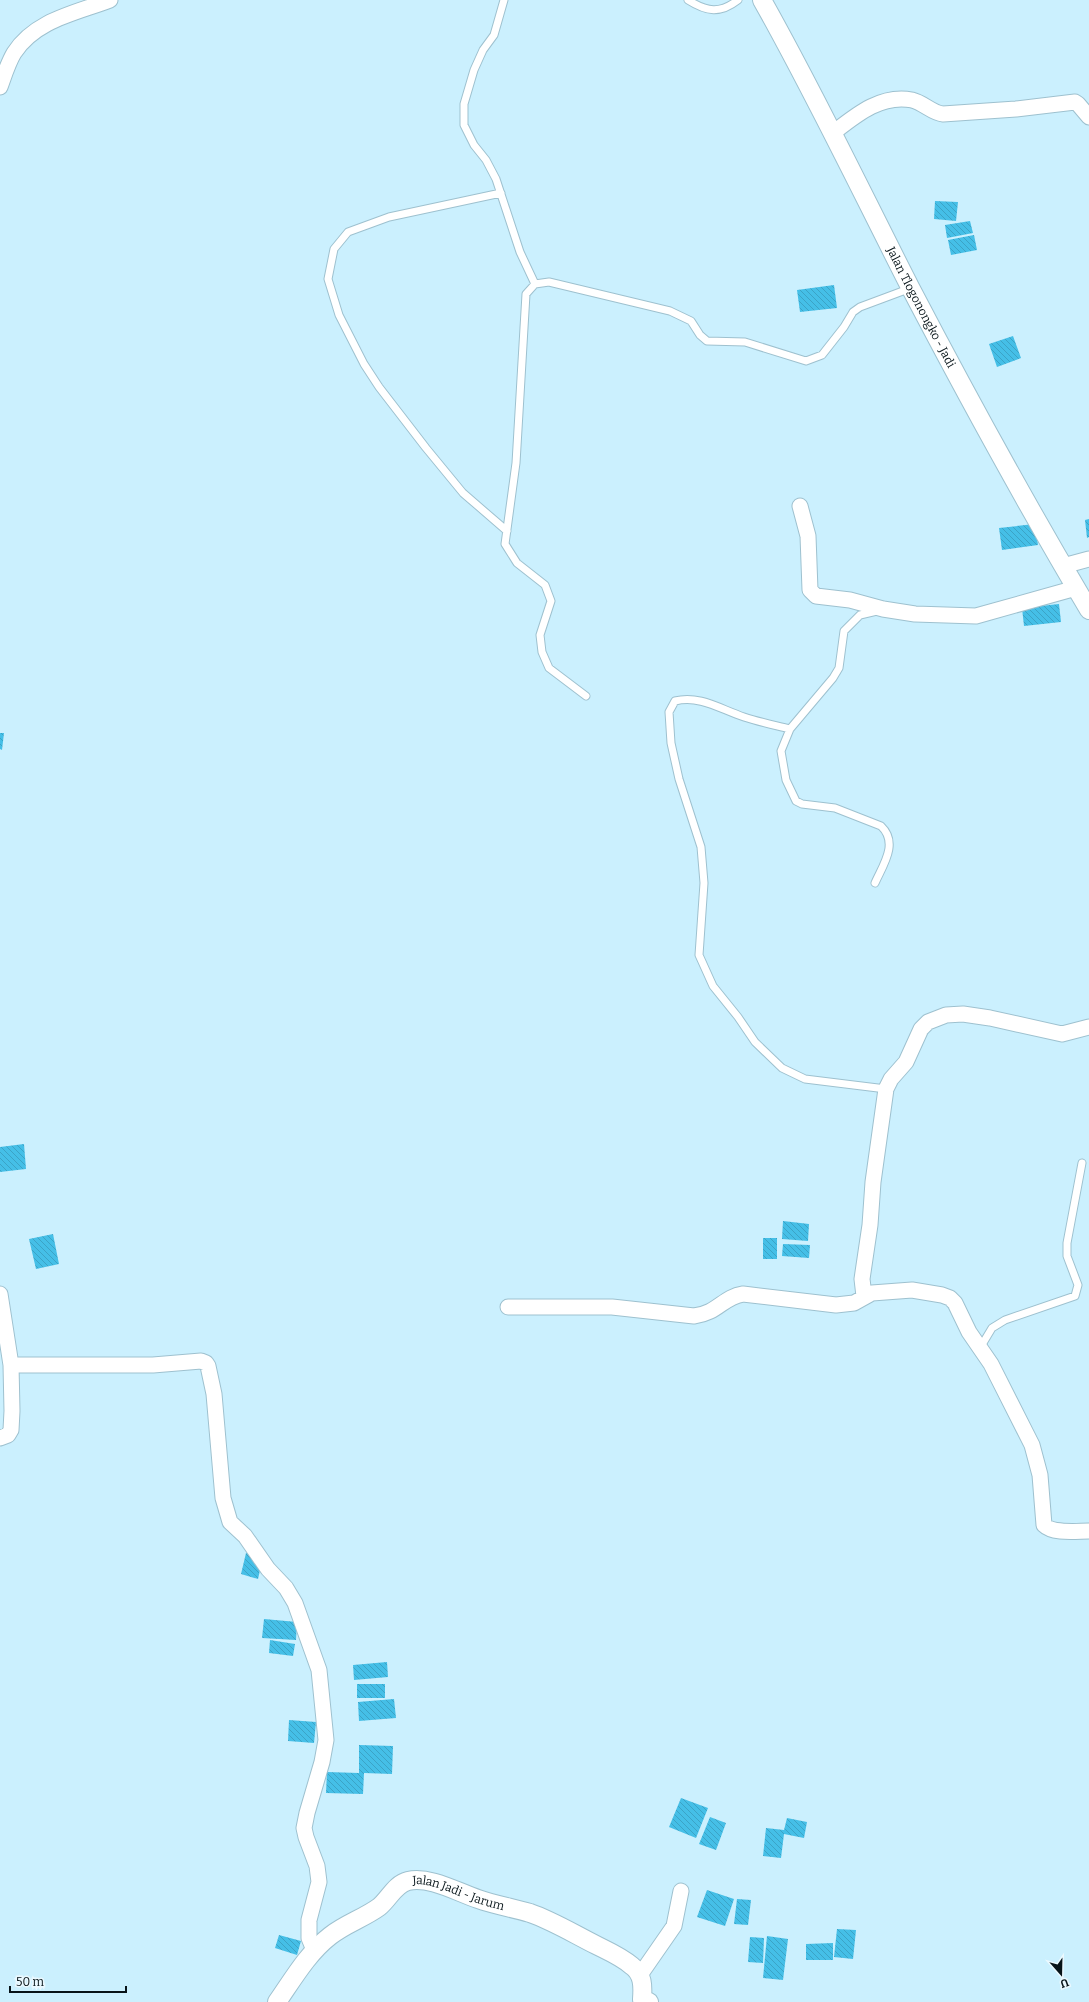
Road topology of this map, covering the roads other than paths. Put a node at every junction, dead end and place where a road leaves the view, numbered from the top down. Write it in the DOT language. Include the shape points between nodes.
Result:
graph roads {
  1 [pos="110,0"];
  2 [pos="504,0"];
  3 [pos="688,0"];
  4 [pos="738,0"];
  5 [pos="762,0"];
  6 [pos="0,87"];
  7 [pos="1089,118"];
  8 [pos="833,132"];
  9 [pos="501,192"];
  10 [pos="535,284"];
  11 [pos="911,288"];
  12 [pos="800,506"];
  13 [pos="507,531"];
  14 [pos="1089,559"];
  15 [pos="1063,566"];
  16 [pos="1076,588"];
  17 [pos="883,609"];
  18 [pos="1089,610"];
  19 [pos="586,696"];
  20 [pos="790,729"];
  21 [pos="875,884"];
  22 [pos="1089,1027"];
  23 [pos="886,1089"];
  24 [pos="1082,1163"];
  25 [pos="0,1294"];
  26 [pos="864,1296"];
  27 [pos="508,1307"];
  28 [pos="980,1348"];
  29 [pos="11,1366"];
  30 [pos="0,1438"];
  31 [pos="1089,1531"];
  32 [pos="681,1891"];
  33 [pos="314,1950"];
  34 [pos="640,1976"];
  35 [pos="644,2001"];
  36 [pos="277,2002"];
  1 -- 6 [label="street" via="41,26 23,41 14,54"];
  2 -- 9 [label="lane" via="494,35 483,50 474,70 464,104 464,125 474,145 486,160"];
  3 -- 4 [label="lane" via="714,11 728,8"];
  5 -- 8 [label="street, Jalan Tlogonongko - Jadi"];
  7 -- 8 [label="street" via="1075,102 1016,110 938,114 912,100 899,100 872,105"];
  8 -- 11 [label="street, Jalan Tlogonongko - Jadi"];
  9 -- 10 [label="lane" via="520,252"];
  9 -- 13 [label="lane" via="389,217 348,232 334,249 328,279 339,315 379,387 463,493"];
  10 -- 11 [label="lane" via="549,282 670,311 691,321 707,341 746,342 806,361 822,355 853,312 860,307"];
  10 -- 13 [label="lane" via="526,294 516,463"];
  11 -- 15 [label="street, Jalan Tlogonongko - Jadi"];
  12 -- 17 [label="street" via="808,536 809,581 813,594"];
  13 -- 19 [label="lane" via="504,544 517,563 545,585 551,601 540,635 542,652 550,668"];
  14 -- 15 [label="street"];
  15 -- 16 [label="street, Jalan Tlogonongko - Jadi"];
  16 -- 17 [label="street" via="976,616 915,614"];
  16 -- 18 [label="street, Jalan Tlogonongko - Jadi"];
  17 -- 20 [label="lane" via="860,616 844,631 839,668"];
  20 -- 21 [label="lane" via="781,751 786,780 796,801 835,808 886,830 890,841 888,856"];
  20 -- 23 [label="lane" via="744,717 708,702 687,698 675,701 670,712 671,742 679,779 701,847 704,883 699,955 713,986 755,1042 782,1068 805,1079"];
  22 -- 23 [label="street" via="1070,1034 1062,1034 990,1018 963,1014 946,1015 928,1022 921,1029 906,1062"];
  23 -- 26 [label="street" via="862,1278"];
  24 -- 28 [label="lane" via="1067,1243 1067,1256 1078,1285 1075,1296 1005,1320 992,1328"];
  25 -- 29 [label="street"];
  26 -- 27 [label="street" via="854,1303 836,1305 734,1295 716,1309 694,1316 612,1306"];
  26 -- 28 [label="street" via="912,1290 950,1298"];
  28 -- 31 [label="street" via="991,1364 1032,1445 1040,1475 1044,1525 1055,1530"];
  29 -- 30 [label="street" via="11,1430 8,1435"];
  29 -- 33 [label="street" via="146,1365 201,1361 208,1366 214,1394 221,1476 230,1522 245,1536 268,1569 286,1588 295,1603 319,1670 326,1740 304,1828 319,1882 309,1920"];
  32 -- 34 [label="street" via="674,1926"];
  33 -- 34 [label="street, Jalan Jadi - Jarum" via="335,1932 379,1906 399,1885 418,1880 550,1921 616,1955 633,1966"];
  33 -- 36 [label="street, Jalan Jadi - Jarum"];
  34 -- 35 [label="street"];
}
